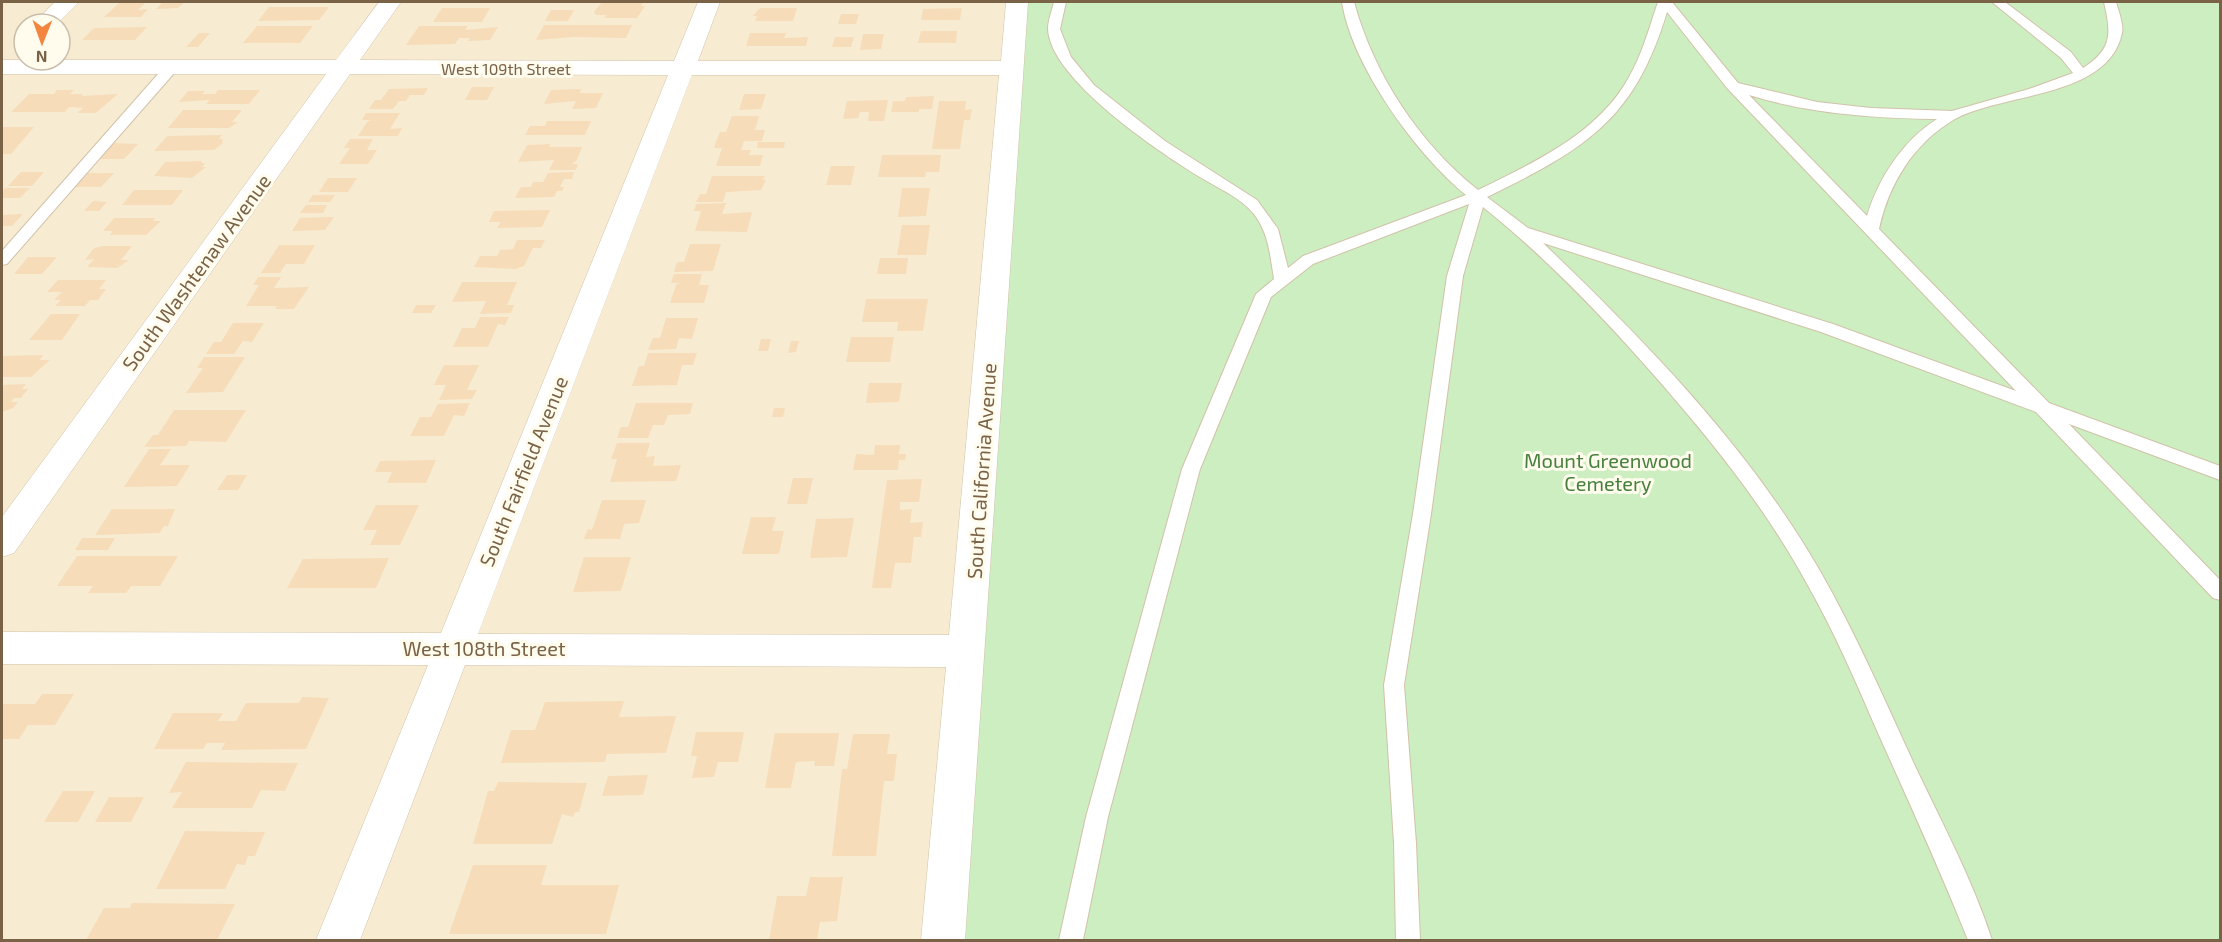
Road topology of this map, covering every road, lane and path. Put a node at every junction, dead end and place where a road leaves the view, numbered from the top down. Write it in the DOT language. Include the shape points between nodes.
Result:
graph roads {
  1 [pos="390,2"];
  2 [pos="709,2"];
  3 [pos="1017,2"];
  4 [pos="1060,2"];
  5 [pos="1348,2"];
  6 [pos="1665,2"];
  7 [pos="1998,2"];
  8 [pos="2110,2"];
  9 [pos="2,66"];
  10 [pos="171,68"];
  11 [pos="343,68"];
  12 [pos="682,68"];
  13 [pos="1011,69"];
  14 [pos="2080,73"];
  15 [pos="1732,85"];
  16 [pos="1954,115"];
  17 [pos="1479,195"];
  18 [pos="1521,231"];
  19 [pos="1871,231"];
  20 [pos="2,260"];
  21 [pos="1281,278"];
  22 [pos="2037,404"];
  23 [pos="2220,473"];
  24 [pos="2,543"];
  25 [pos="2220,592"];
  26 [pos="454,647"];
  27 [pos="2,648"];
  28 [pos="967,651"];
  29 [pos="338,940"];
  30 [pos="943,940"];
  31 [pos="1071,940"];
  32 [pos="1408,940"];
  33 [pos="1980,940"];
  1 -- 11 [label="street, South Washtenaw Avenue"];
  2 -- 12 [label="street, South Fairfield Avenue"];
  3 -- 13 [label="street, South California Avenue"];
  4 -- 21 [label="lane" via="1053,13 1052,27 1078,76 1124,121 1252,203 1266,218 1276,238"];
  5 -- 17 [label="lane" via="1354,25 1388,96 1452,176"];
  6 -- 15 [label="lane"];
  6 -- 17 [label="lane" via="1628,91 1609,112 1581,137"];
  7 -- 14 [label="lane" via="2066,55"];
  8 -- 14 [label="lane" via="2118,33 2111,50 2100,62"];
  9 -- 10 [label="street, West 109th Street"];
  10 -- 11 [label="street, West 109th Street"];
  10 -- 20 [label="lane"];
  11 -- 12 [label="street, West 109th Street"];
  11 -- 24 [label="street, South Washtenaw Avenue"];
  12 -- 13 [label="street, West 109th Street"];
  12 -- 26 [label="street, South Fairfield Avenue"];
  13 -- 28 [label="street, South California Avenue"];
  14 -- 16 [label="lane" via="2035,92"];
  15 -- 16 [label="lane" via="1771,99 1811,106 1857,112"];
  15 -- 19 [label="lane"];
  16 -- 19 [label="lane" via="1907,153 1875,207"];
  17 -- 18 [label="lane"];
  17 -- 21 [label="lane" via="1344,244 1308,260"];
  17 -- 32 [label="lane" via="1455,276 1394,685"];
  18 -- 22 [label="lane" via="1827,328"];
  18 -- 33 [label="lane" via="1584,288 1665,374 1716,435 1813,576 1854,656"];
  19 -- 22 [label="lane"];
  21 -- 31 [label="lane" via="1264,294 1191,469 1097,817"];
  22 -- 23 [label="lane"];
  22 -- 25 [label="lane"];
  26 -- 27 [label="street, West 108th Street"];
  26 -- 28 [label="street, West 108th Street"];
  26 -- 29 [label="street, South Fairfield Avenue"];
  28 -- 30 [label="street, South California Avenue"];
}
